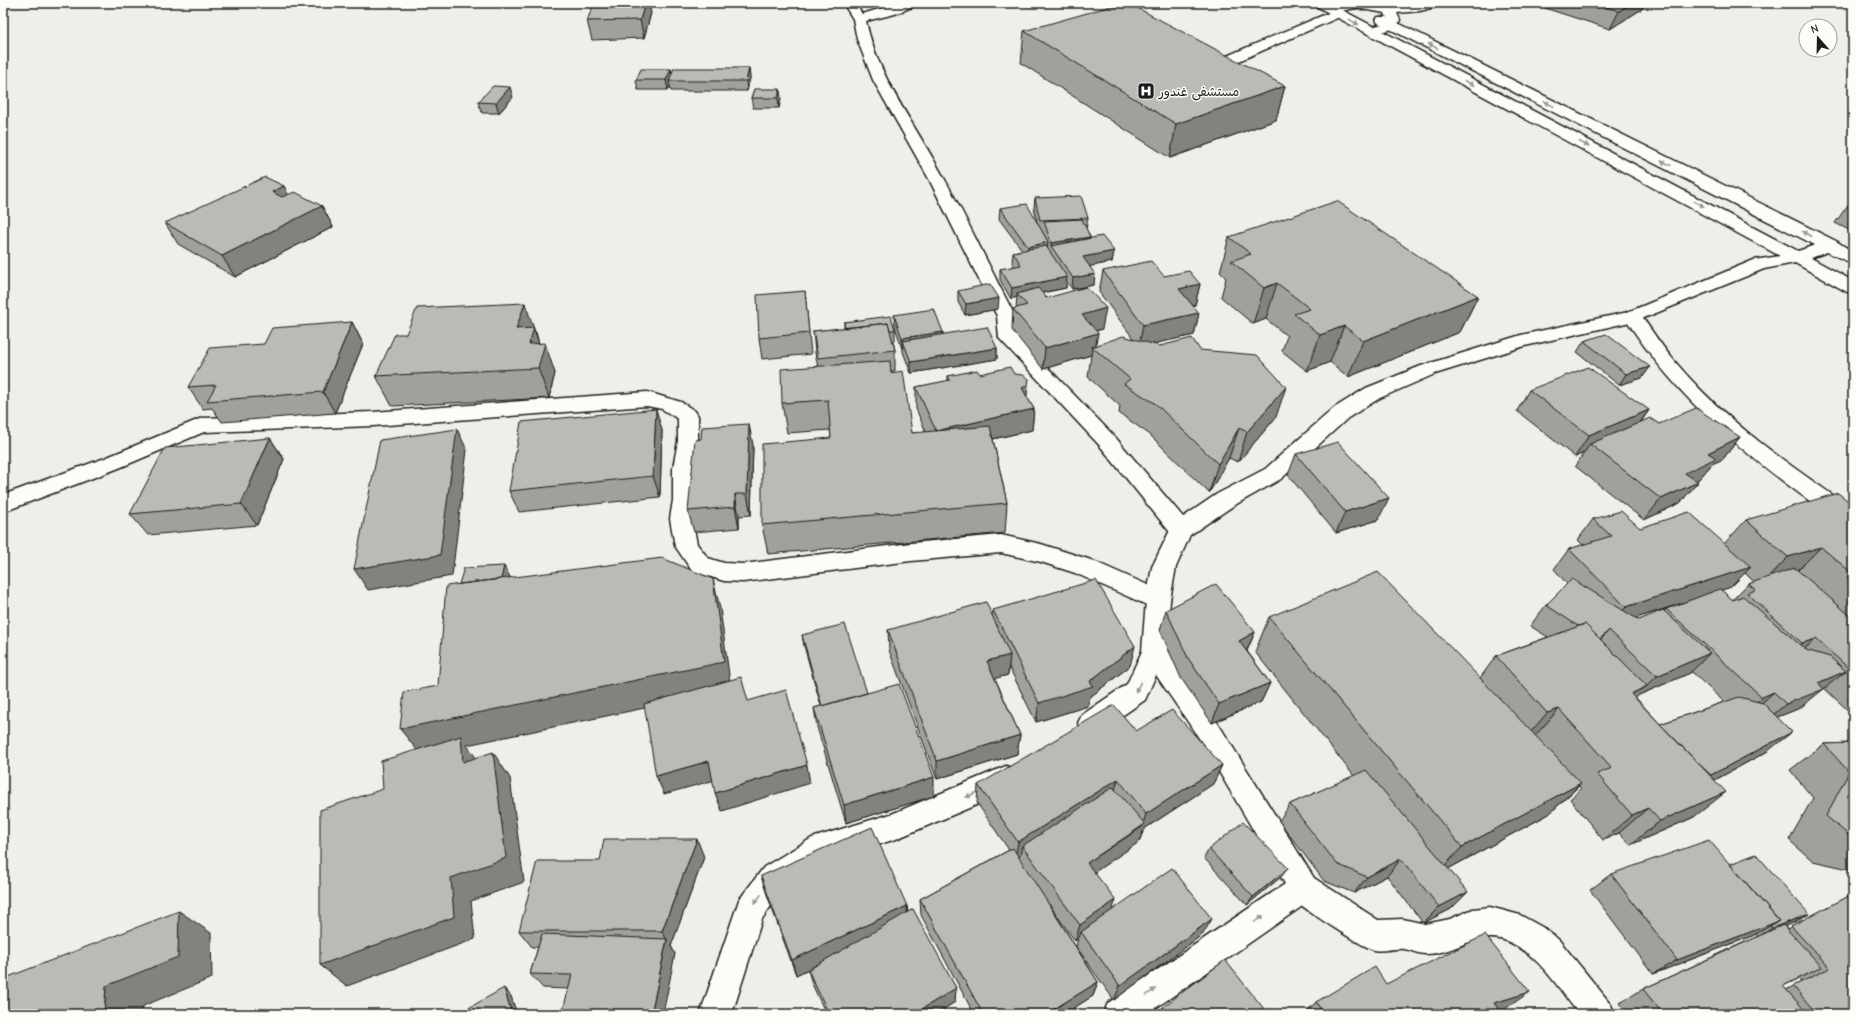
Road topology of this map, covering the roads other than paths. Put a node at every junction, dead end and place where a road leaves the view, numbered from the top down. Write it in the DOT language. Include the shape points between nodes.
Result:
graph roads {
  1 [pos="849,3"];
  2 [pos="910,3"];
  3 [pos="1435,3"];
  4 [pos="1351,4"];
  5 [pos="1330,8"];
  6 [pos="1390,10"];
  7 [pos="859,19"];
  8 [pos="1392,25"];
  9 [pos="1371,31"];
  10 [pos="1227,61"];
  11 [pos="1787,223"];
  12 [pos="1759,236"];
  13 [pos="1830,245"];
  14 [pos="1797,258"];
  15 [pos="1853,259"];
  16 [pos="1760,264"];
  17 [pos="1853,288"];
  18 [pos="1633,316"];
  19 [pos="3,504"];
  20 [pos="1853,520"];
  21 [pos="1182,530"];
  22 [pos="1158,600"];
  23 [pos="1154,651"];
  24 [pos="1073,735"];
  25 [pos="1029,767"];
  26 [pos="1304,888"];
  27 [pos="716,1014"];
  28 [pos="1119,1014"];
  29 [pos="1599,1014"];
  1 -- 7 [label="street"];
  2 -- 7 [label="street"];
  3 -- 6 [label="street"];
  4 -- 5 [label="street"];
  4 -- 6 [label="street"];
  4 -- 8 [label="street"];
  5 -- 9 [label="street, one-way"];
  5 -- 10 [label="street"];
  6 -- 8 [label="street" via="1394,20"];
  7 -- 21 [label="street" via="864,42 877,73 937,180 1006,316 1008,338 1108,442"];
  8 -- 9 [label="street"];
  11 -- 8 [label="street, one-way"];
  9 -- 12 [label="street, one-way"];
  11 -- 12 [label="street"];
  13 -- 11 [label="street, one-way"];
  12 -- 14 [label="street"];
  12 -- 16 [label="street"];
  13 -- 14 [label="street"];
  13 -- 15 [label="street"];
  14 -- 16 [label="street"];
  14 -- 17 [label="street"];
  16 -- 18 [label="street"];
  18 -- 20 [label="street" via="1654,348 1707,407 1799,483"];
  18 -- 21 [label="street" via="1520,340 1428,370 1373,393 1341,413 1273,474 1225,500"];
  19 -- 22 [label="street" via="202,426 373,419 647,399 663,401 688,416 681,519 686,546 700,565 724,572 743,573 911,552 1001,544 1083,566"];
  21 -- 22 [label="street" via="1164,567"];
  22 -- 23 [label="street"];
  23 -- 24 [label="street, one-way" via="1136,692"];
  23 -- 26 [label="street" via="1210,733"];
  25 -- 27 [label="street, one-way" via="951,804 896,826 822,848 774,877 750,911"];
  28 -- 26 [label="street, one-way"];
  26 -- 29 [label="street" via="1375,935 1403,934 1425,939 1453,934 1473,924 1490,922 1509,926 1548,951"];
}
